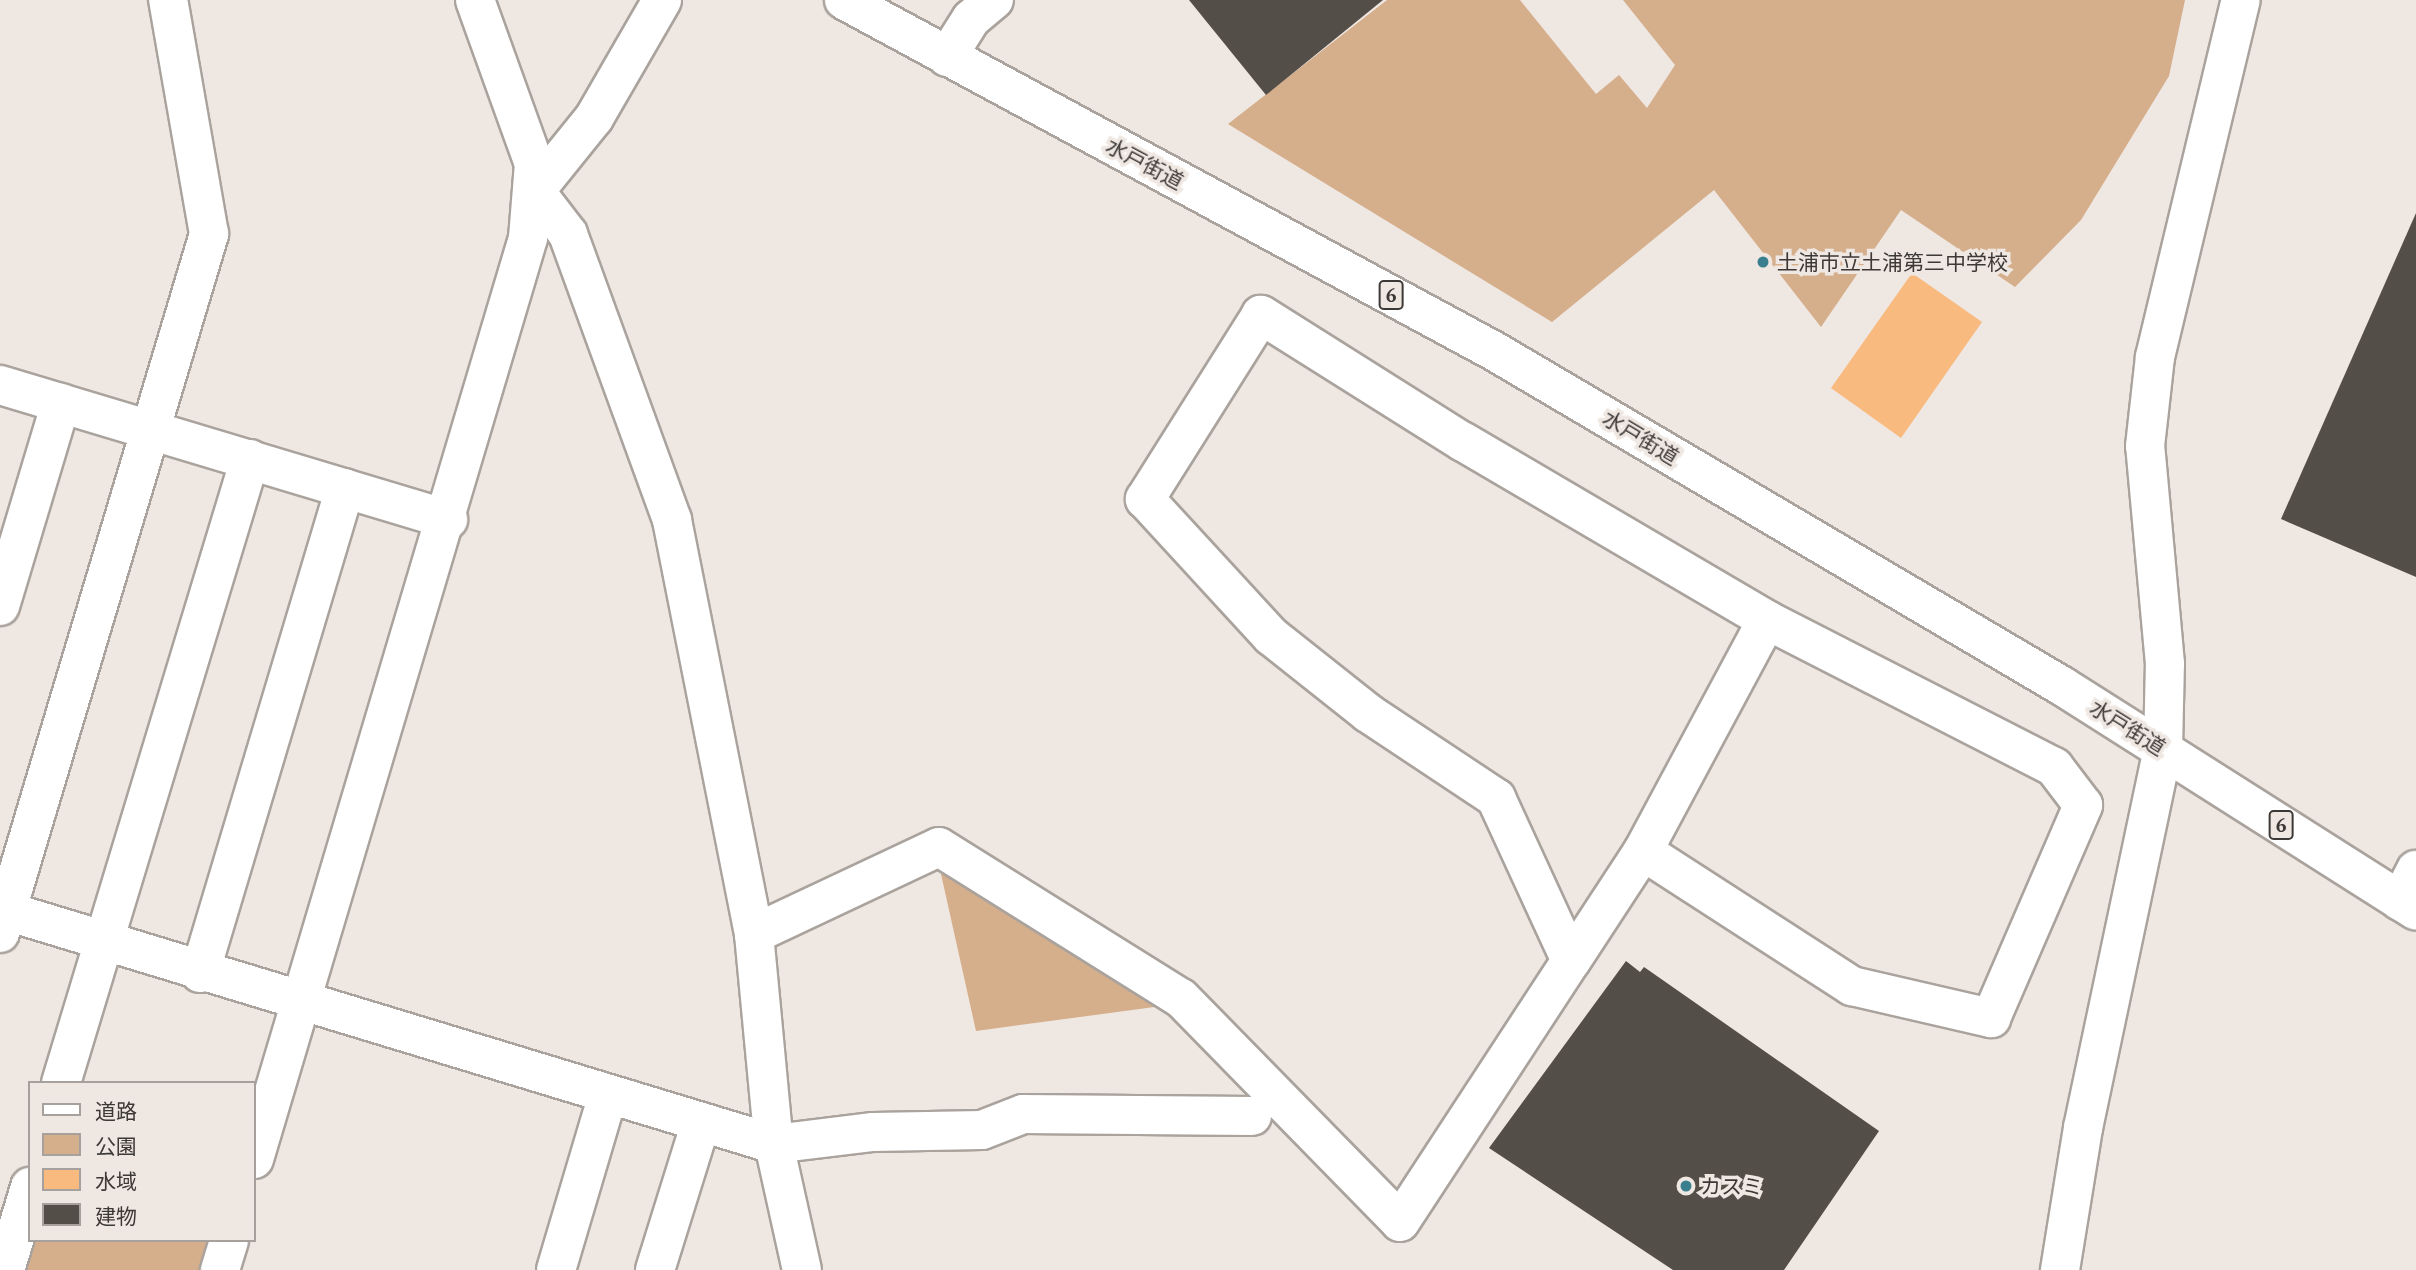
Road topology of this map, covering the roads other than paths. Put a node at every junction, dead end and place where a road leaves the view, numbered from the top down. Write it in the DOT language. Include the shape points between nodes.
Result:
graph roads {
  1 [pos="168,0"];
  2 [pos="475,0"];
  3 [pos="662,0"];
  4 [pos="844,0"];
  5 [pos="994,0"];
  6 [pos="2241,0"];
  7 [pos="947,57"];
  8 [pos="535,191"];
  9 [pos="0,385"];
  10 [pos="61,403"];
  11 [pos="155,430"];
  12 [pos="250,459"];
  13 [pos="345,488"];
  14 [pos="448,519"];
  15 [pos="0,606"];
  16 [pos="1767,620"];
  17 [pos="2162,749"];
  18 [pos="1643,851"];
  19 [pos="2411,894"];
  20 [pos="2,917"];
  21 [pos="754,934"];
  22 [pos="103,942"];
  23 [pos="1572,961"];
  24 [pos="200,972"];
  25 [pos="301,1004"];
  26 [pos="62,1081"];
  27 [pos="608,1095"];
  28 [pos="1252,1116"];
  29 [pos="701,1122"];
  30 [pos="774,1144"];
  31 [pos="256,1152"];
  32 [pos="28,1194"];
  33 [pos="793,1231"];
  34 [pos="228,1242"];
  35 [pos="5,1270"];
  36 [pos="220,1270"];
  37 [pos="556,1270"];
  38 [pos="655,1270"];
  39 [pos="781,1270"];
  40 [pos="802,1270"];
  41 [pos="2060,1270"];
  1 -- 11 [label="main road" via="209,234"];
  2 -- 8 [label="main road" via="524,132"];
  3 -- 8 [label="main road" via="594,118"];
  4 -- 7 [label="main road, 水戸街道 / 6"];
  5 -- 7 [label="main road" via="971,19"];
  6 -- 17 [label="main road" via="2155,357 2145,446 2165,664"];
  7 -- 17 [label="main road, 水戸街道 / 6" via="1494,351"];
  8 -- 14 [label="main road" via="520,270"];
  8 -- 21 [label="main road" via="568,233 672,520"];
  9 -- 10 [label="main road"];
  10 -- 11 [label="main road"];
  10 -- 15 [label="main road"];
  11 -- 12 [label="main road"];
  11 -- 20 [label="main road"];
  12 -- 13 [label="main road"];
  12 -- 22 [label="main road"];
  13 -- 14 [label="main road"];
  13 -- 24 [label="main road"];
  14 -- 25 [label="main road"];
  16 -- 18 [label="main road"];
  16 -- 18 [label="main road" via="2054,767 2083,805 1991,1018 1852,986"];
  16 -- 23 [label="main road" via="1463,442 1261,315 1145,499 1271,636 1368,713 1496,798"];
  17 -- 19 [label="main road, 水戸街道 / 6"];
  17 -- 41 [label="main road" via="2082,1129"];
  18 -- 23 [label="main road"];
  20 -- 22 [label="main road"];
  21 -- 23 [label="main road" via="939,847 1181,998 1400,1222"];
  21 -- 30 [label="main road"];
  22 -- 24 [label="main road"];
  22 -- 26 [label="main road"];
  24 -- 25 [label="main road"];
  25 -- 27 [label="main road"];
  25 -- 31 [label="main road"];
  27 -- 29 [label="main road"];
  27 -- 37 [label="main road"];
  28 -- 30 [label="main road" via="1023,1114 982,1130 873,1132"];
  29 -- 30 [label="main road"];
  29 -- 38 [label="main road"];
  30 -- 33 [label="main road"];
  32 -- 35 [label="main road"];
  33 -- 39 [label="main road"];
  33 -- 40 [label="main road"];
  34 -- 36 [label="main road"];
}
